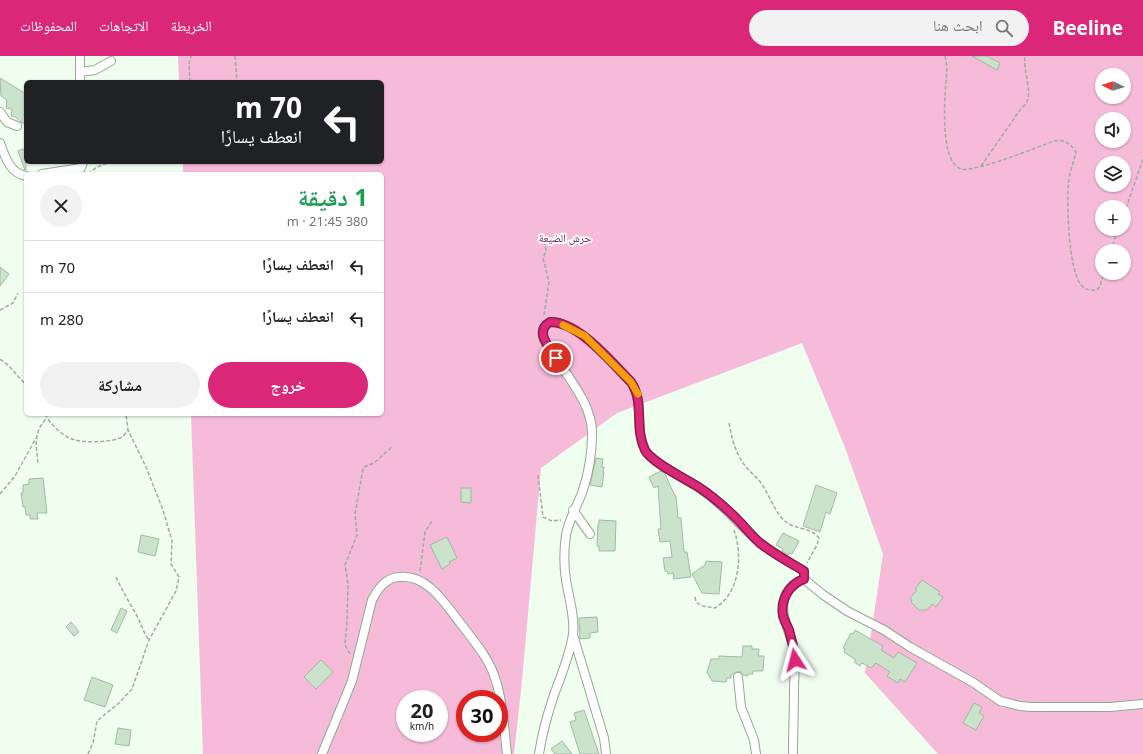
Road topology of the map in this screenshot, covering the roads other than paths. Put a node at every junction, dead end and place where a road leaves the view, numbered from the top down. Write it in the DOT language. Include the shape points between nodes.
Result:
graph roads {
  1 [pos="80,56"];
  2 [pos="111,61"];
  3 [pos="80,72"];
  4 [pos="80,80"];
  5 [pos="0,112"];
  6 [pos="17,126"];
  7 [pos="0,143"];
  8 [pos="82,164"];
  9 [pos="55,172"];
  10 [pos="24,176"];
  11 [pos="572,514"];
  12 [pos="590,534"];
  13 [pos="804,575"];
  14 [pos="573,634"];
  15 [pos="738,677"];
  16 [pos="1143,704"];
  17 [pos="322,754"];
  18 [pos="507,754"];
  19 [pos="539,754"];
  20 [pos="606,754"];
  21 [pos="756,754"];
  22 [pos="793,754"];
  1 -- 3 [label="street"];
  2 -- 3 [label="street" via="95,70"];
  3 -- 4 [label="street"];
  5 -- 6 [label="street" via="7,122"];
  7 -- 10 [label="street" via="11,168"];
  8 -- 9 [label="street" via="81,168"];
  11 -- 12 [label="street"];
  11 -- 13 [label="street" via="587,476 592,442 590,418 572,382 544,339 542,330 544,325 550,322 585,336 637,390 642,442 653,461 701,489 727,509 760,543"];
  11 -- 14 [label="street" via="566,536 566,578"];
  13 -- 16 [label="street" via="822,594 847,611 884,630 1000,701 1032,707 1110,707"];
  13 -- 22 [label="street" via="788,590 783,608 794,651"];
  14 -- 19 [label="street"];
  14 -- 20 [label="street" via="604,738"];
  15 -- 21 [label="street" via="741,708 754,740"];
  17 -- 18 [label="street" via="349,687 370,605 377,590 385,582 407,576 419,579 433,590 486,660 494,676"];
}
